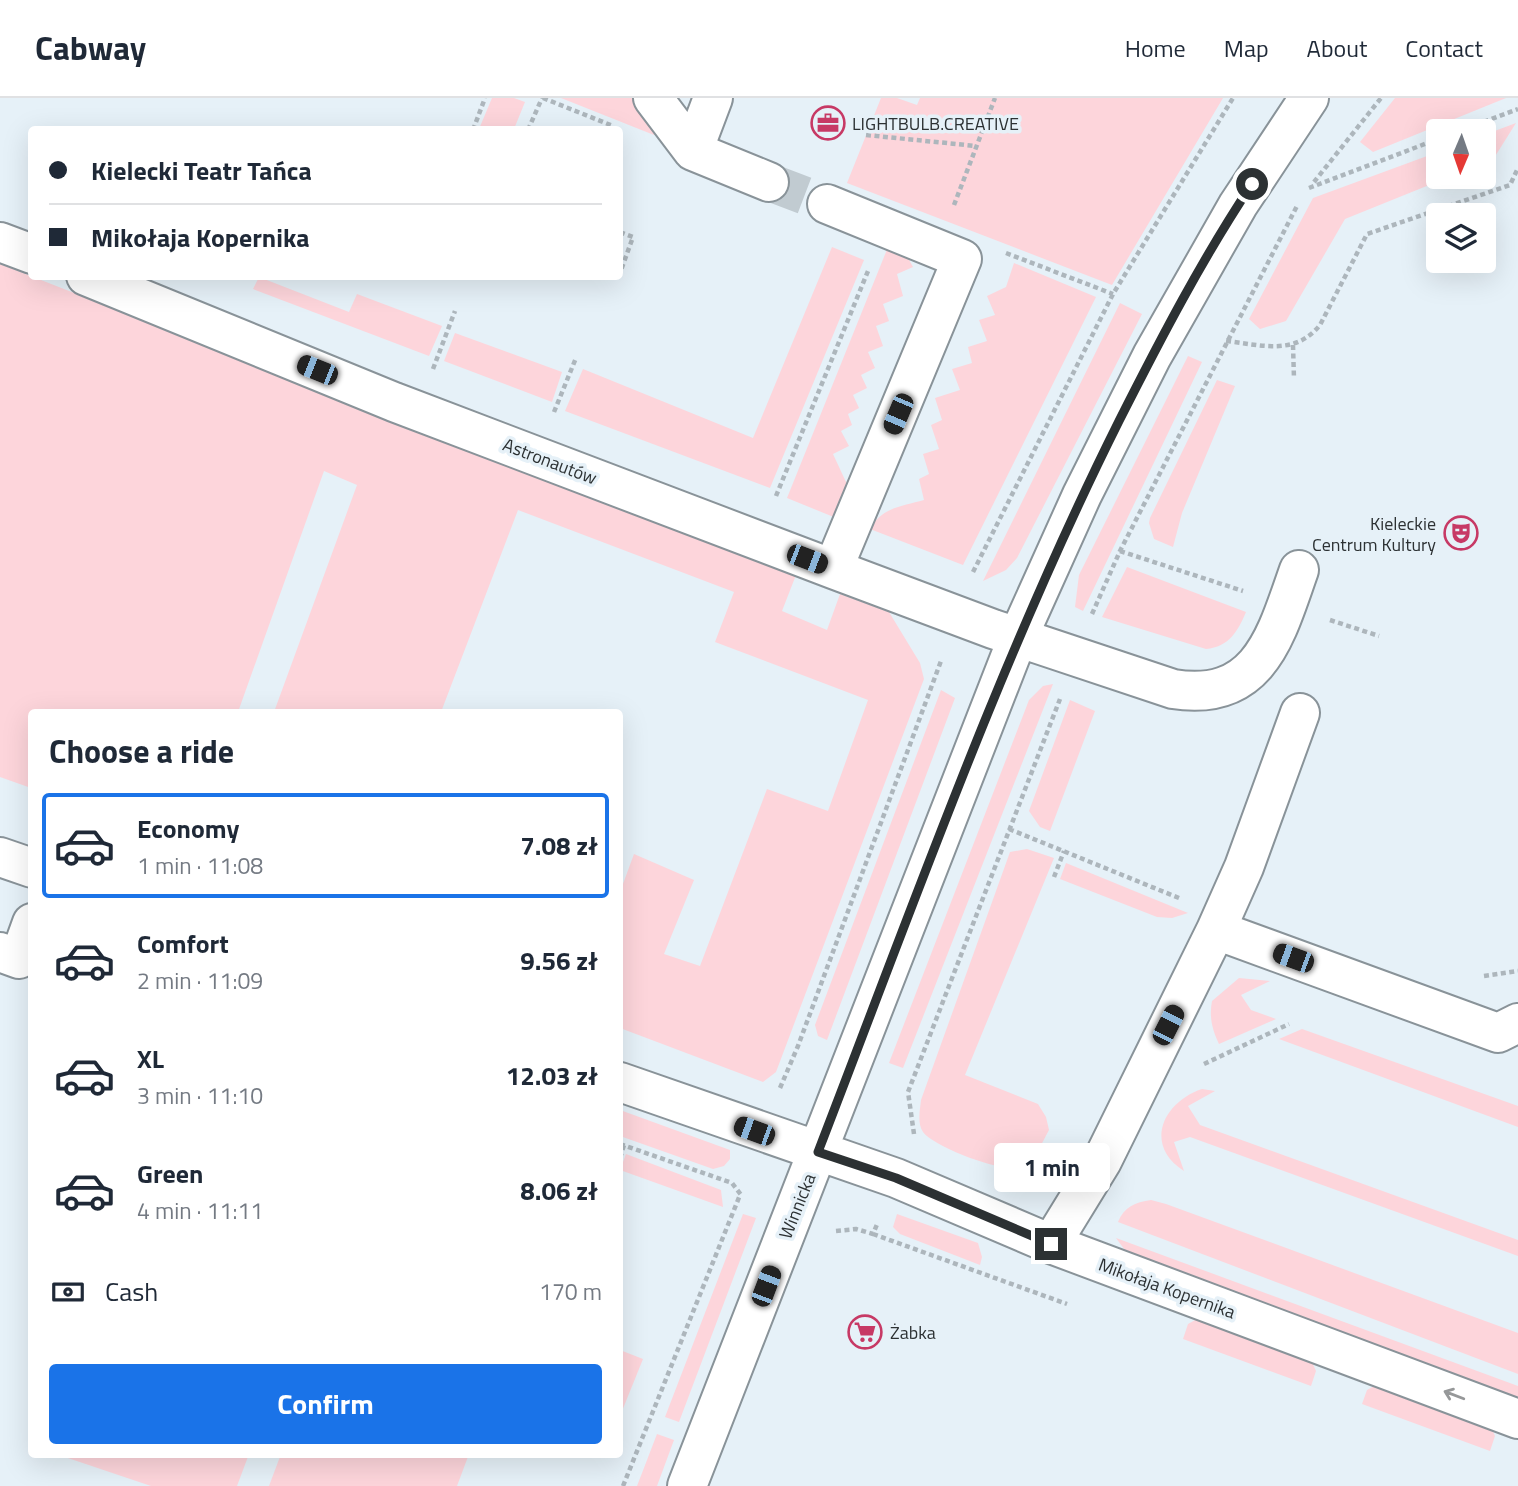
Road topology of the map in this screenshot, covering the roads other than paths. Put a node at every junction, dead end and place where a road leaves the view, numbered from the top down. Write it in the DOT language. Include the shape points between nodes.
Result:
graph roads {
  1 [pos="653,98"];
  2 [pos="713,98"];
  3 [pos="1309,98"];
  4 [pos="693,151"];
  5 [pos="769,182"];
  6 [pos="827,204"];
  7 [pos="0,242"];
  8 [pos="28,252"];
  9 [pos="96,280"];
  10 [pos="833,569"];
  11 [pos="1299,570"];
  12 [pos="1018,637"];
  13 [pos="1300,713"];
  14 [pos="0,857"];
  15 [pos="28,867"];
  16 [pos="1219,923"];
  17 [pos="28,934"];
  18 [pos="0,952"];
  19 [pos="1518,1023"];
  20 [pos="623,1083"];
  21 [pos="818,1152"];
  22 [pos="1051,1244"];
  23 [pos="1518,1419"];
  24 [pos="687,1486"];
  1 -- 4 [label="street"];
  2 -- 4 [label="street"];
  3 -- 12 [label="street, Winnicka" via="1238,205 1152,356"];
  4 -- 5 [label="street"];
  6 -- 10 [label="street" via="962,259"];
  7 -- 8 [label="street"];
  9 -- 10 [label="street, Astronautów" via="394,402"];
  10 -- 12 [label="street, Astronautów"];
  11 -- 12 [label="street, Astronautów" via="1263,658 1217,688 1173,689"];
  12 -- 21 [label="street, Winnicka"];
  13 -- 16 [label="street"];
  14 -- 15 [label="street"];
  16 -- 19 [label="street" via="1498,1033"];
  16 -- 22 [label="street" via="1102,1161"];
  17 -- 18 [label="street" via="19,959"];
  20 -- 21 [label="street, Mikołaja Kopernika"];
  21 -- 22 [label="street, Mikołaja Kopernika" via="896,1178"];
  21 -- 24 [label="street, Winnicka"];
  23 -- 22 [label="street, Mikołaja Kopernika, one-way"];
}
